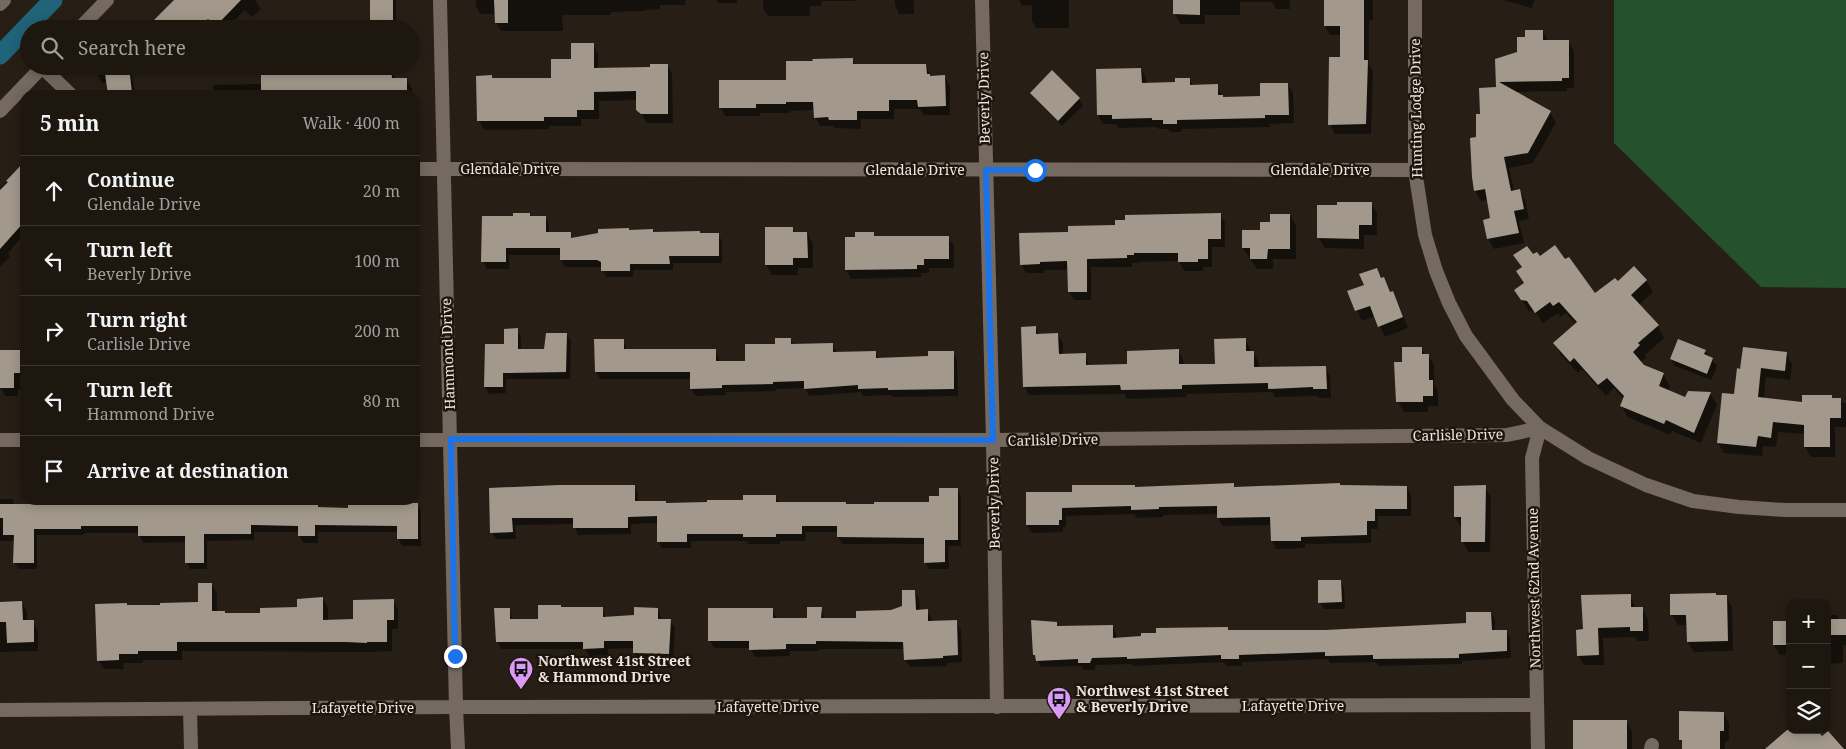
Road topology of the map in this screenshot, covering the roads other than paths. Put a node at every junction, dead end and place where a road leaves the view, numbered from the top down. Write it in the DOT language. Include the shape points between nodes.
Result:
graph roads {
  1 [pos="4,0"];
  2 [pos="106,0"];
  3 [pos="440,0"];
  4 [pos="982,0"];
  5 [pos="1415,0"];
  6 [pos="0,4"];
  7 [pos="87,20"];
  8 [pos="35,75"];
  9 [pos="51,75"];
  10 [pos="21,90"];
  11 [pos="66,90"];
  12 [pos="20,91"];
  13 [pos="0,111"];
  14 [pos="420,169"];
  15 [pos="444,169"];
  16 [pos="986,170"];
  17 [pos="1415,170"];
  18 [pos="1540,428"];
  19 [pos="451,439"];
  20 [pos="0,440"];
  21 [pos="20,440"];
  22 [pos="420,440"];
  23 [pos="993,440"];
  24 [pos="1846,510"];
  25 [pos="1537,705"];
  26 [pos="997,707"];
  27 [pos="456,708"];
  28 [pos="190,709"];
  29 [pos="0,710"];
  30 [pos="191,749"];
  31 [pos="458,749"];
  32 [pos="1538,749"];
  1 -- 6 [label="street"];
  2 -- 7 [label="street"];
  3 -- 15 [label="street, Hammond Drive"];
  4 -- 16 [label="street, Beverly Drive"];
  5 -- 17 [label="street, Hunting Lodge Drive"];
  8 -- 10 [label="street"];
  9 -- 11 [label="street"];
  12 -- 13 [label="street"];
  14 -- 15 [label="street, Glendale Drive"];
  15 -- 16 [label="street, Glendale Drive"];
  15 -- 19 [label="street, Hammond Drive"];
  16 -- 17 [label="street, Glendale Drive"];
  16 -- 23 [label="street, Beverly Drive"];
  17 -- 18 [label="street, Hunting Lodge Drive" via="1425,236 1449,302 1466,336 1487,366"];
  18 -- 23 [label="street, Carlisle Drive" via="1507,435"];
  18 -- 24 [label="street, Hunting Lodge Drive" via="1588,458 1646,485 1693,501 1785,510"];
  18 -- 25 [label="street, Northwest 62nd Avenue" via="1532,458"];
  19 -- 22 [label="street, Carlisle Drive"];
  19 -- 23 [label="street, Carlisle Drive"];
  19 -- 27 [label="street, Hammond Drive"];
  20 -- 21 [label="street"];
  23 -- 26 [label="street, Beverly Drive"];
  25 -- 26 [label="street, Lafayette Drive"];
  25 -- 32 [label="street, Northwest 62nd Avenue"];
  26 -- 27 [label="street, Lafayette Drive"];
  27 -- 28 [label="street, Lafayette Drive"];
  27 -- 31 [label="street, Hammond Drive"];
  28 -- 29 [label="street, Lafayette Drive"];
  28 -- 30 [label="street"];
}
